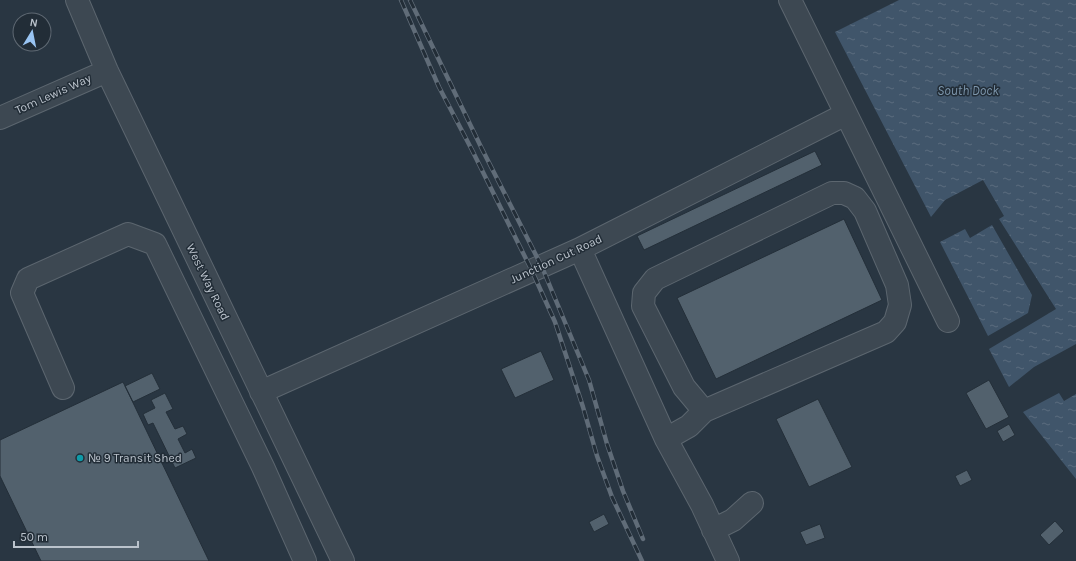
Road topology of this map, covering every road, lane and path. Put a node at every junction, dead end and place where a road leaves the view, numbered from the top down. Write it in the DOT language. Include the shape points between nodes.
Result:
graph roads {
  1 [pos="77,0"];
  2 [pos="790,0"];
  3 [pos="107,71"];
  4 [pos="846,114"];
  5 [pos="0,118"];
  6 [pos="580,249"];
  7 [pos="948,321"];
  8 [pos="63,388"];
  9 [pos="261,392"];
  10 [pos="704,411"];
  11 [pos="666,439"];
  12 [pos="752,503"];
  13 [pos="714,530"];
  14 [pos="305,561"];
  15 [pos="343,561"];
  16 [pos="728,561"];
  1 -- 3 [label="lane, West Way Road"];
  2 -- 4 [label="lane"];
  3 -- 5 [label="lane, Tom Lewis Way"];
  3 -- 9 [label="lane, West Way Road"];
  4 -- 6 [label="lane, Junction Cut Road"];
  4 -- 7 [label="lane"];
  6 -- 9 [label="lane, Junction Cut Road"];
  6 -- 11 [label="lane"];
  8 -- 14 [label="lane" via="22,293 28,279 128,234 155,244 263,467"];
  9 -- 15 [label="lane, West Way Road"];
  10 -- 10 [label="lane" via="684,387 643,306 644,293 655,280 832,193 844,193 855,198 865,210 897,285 900,305 895,322 886,332"];
  10 -- 11 [label="lane" via="689,426"];
  11 -- 13 [label="lane"];
  12 -- 13 [label="lane" via="733,520"];
  13 -- 16 [label="lane"];
}
